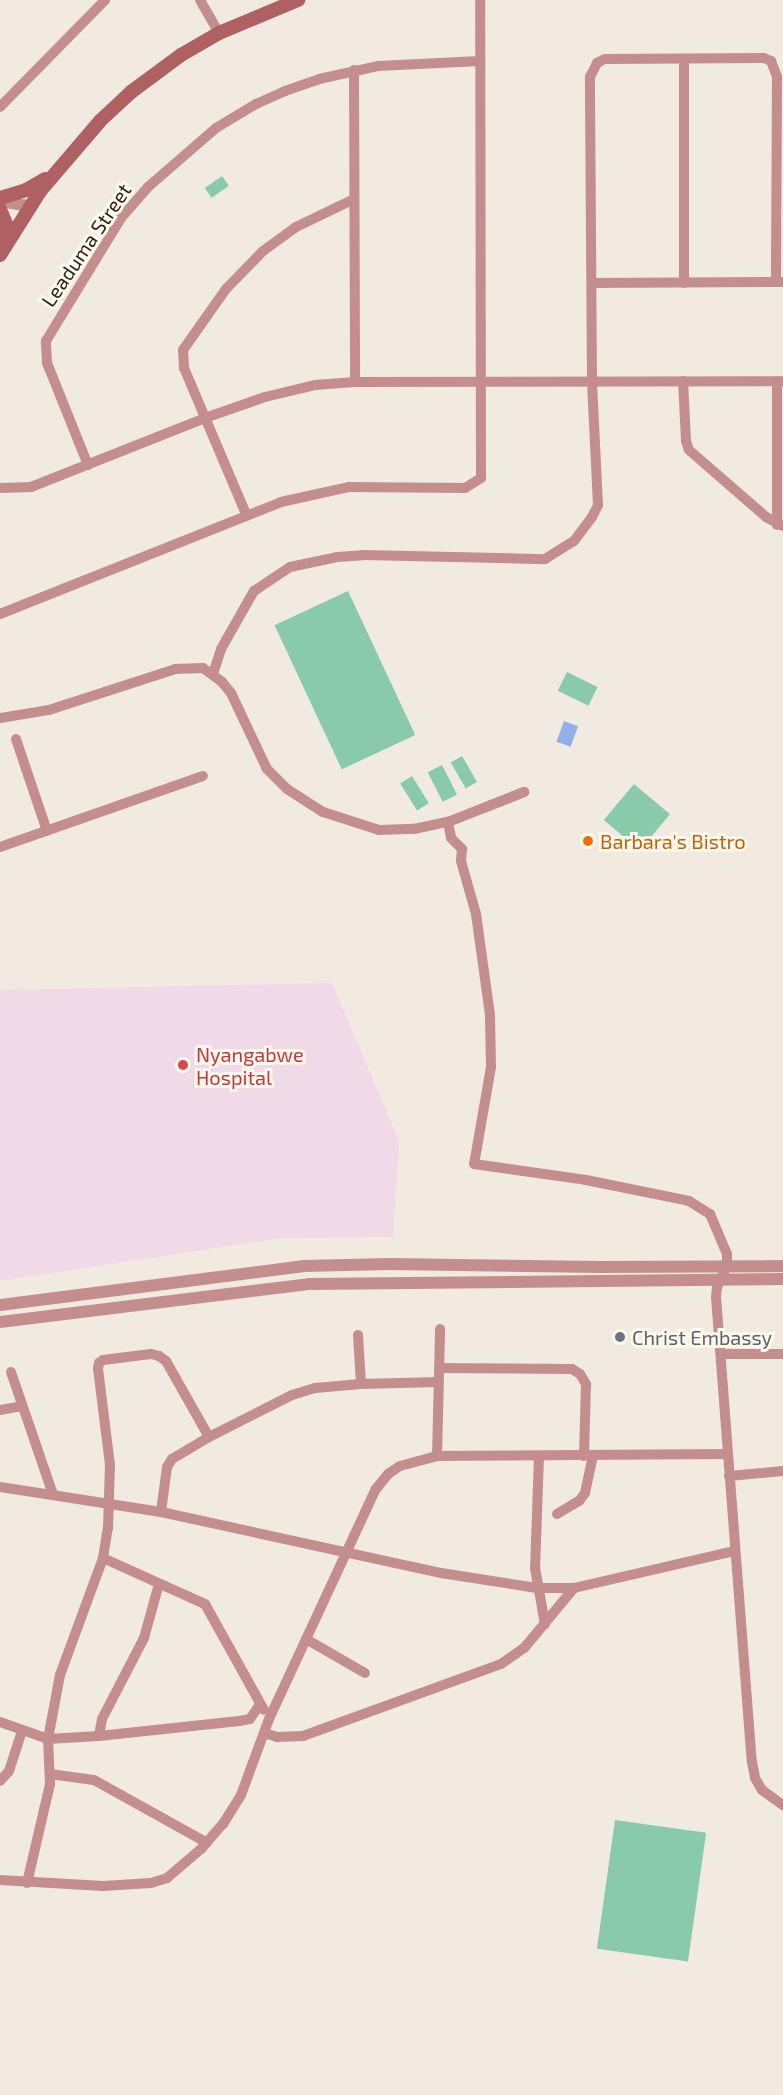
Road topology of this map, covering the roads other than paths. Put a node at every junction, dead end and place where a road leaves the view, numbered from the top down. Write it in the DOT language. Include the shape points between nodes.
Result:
graph roads {
  1 [pos="105,0"];
  2 [pos="200,0"];
  3 [pos="298,0"];
  4 [pos="480,0"];
  5 [pos="219,33"];
  6 [pos="684,59"];
  7 [pos="480,61"];
  8 [pos="354,70"];
  9 [pos="0,107"];
  10 [pos="54,174"];
  11 [pos="354,199"];
  12 [pos="0,200"];
  13 [pos="29,206"];
  14 [pos="0,209"];
  15 [pos="3,249"];
  16 [pos="780,282"];
  17 [pos="592,283"];
  18 [pos="684,283"];
  19 [pos="483,381"];
  20 [pos="591,381"];
  21 [pos="683,381"];
  22 [pos="780,381"];
  23 [pos="355,382"];
  24 [pos="205,418"];
  25 [pos="88,465"];
  26 [pos="0,488"];
  27 [pos="246,514"];
  28 [pos="780,526"];
  29 [pos="0,615"];
  30 [pos="213,675"];
  31 [pos="0,718"];
  32 [pos="16,739"];
  33 [pos="203,776"];
  34 [pos="481,809"];
  35 [pos="448,822"];
  36 [pos="47,831"];
  37 [pos="0,847"];
  38 [pos="727,1265"];
  39 [pos="783,1266"];
  40 [pos="722,1278"];
  41 [pos="783,1280"];
  42 [pos="0,1305"];
  43 [pos="0,1322"];
  44 [pos="440,1329"];
  45 [pos="358,1335"];
  46 [pos="721,1354"];
  47 [pos="783,1354"];
  48 [pos="439,1368"];
  49 [pos="11,1372"];
  50 [pos="438,1382"];
  51 [pos="361,1384"];
  52 [pos="22,1406"];
  53 [pos="0,1410"];
  54 [pos="209,1437"];
  55 [pos="727,1454"];
  56 [pos="437,1456"];
  57 [pos="539,1456"];
  58 [pos="589,1456"];
  59 [pos="783,1471"];
  60 [pos="729,1476"];
  61 [pos="0,1487"];
  62 [pos="53,1495"];
  63 [pos="109,1504"];
  64 [pos="161,1512"];
  65 [pos="557,1514"];
  66 [pos="348,1551"];
  67 [pos="734,1551"];
  68 [pos="103,1558"];
  69 [pos="159,1584"];
  70 [pos="537,1588"];
  71 [pos="574,1588"];
  72 [pos="545,1624"];
  73 [pos="306,1639"];
  74 [pos="365,1673"];
  75 [pos="260,1704"];
  76 [pos="269,1719"];
  77 [pos="0,1722"];
  78 [pos="22,1731"];
  79 [pos="264,1732"];
  80 [pos="99,1736"];
  81 [pos="48,1739"];
  82 [pos="50,1774"];
  83 [pos="0,1780"];
  84 [pos="783,1804"];
  85 [pos="207,1843"];
  86 [pos="0,1880"];
  87 [pos="27,1883"];
  1 -- 9 [label="street"];
  2 -- 5 [label="street"];
  3 -- 5 [label="main road"];
  4 -- 7 [label="street"];
  5 -- 10 [label="main road" via="131,92"];
  6 -- 16 [label="street" via="764,58 775,68"];
  6 -- 17 [label="street" via="606,59 592,69"];
  6 -- 18 [label="street"];
  7 -- 8 [label="street, Leaduma Street" via="400,63"];
  7 -- 19 [label="street"];
  8 -- 11 [label="street"];
  8 -- 25 [label="street, Leaduma Street" via="285,91 232,117 163,173 121,218 46,342 47,363"];
  10 -- 12 [label="main road"];
  10 -- 13 [label="main road"];
  11 -- 23 [label="street"];
  11 -- 24 [label="street" via="296,227 262,251 186,343 183,368"];
  12 -- 13 [label="street"];
  13 -- 15 [label="main road"];
  14 -- 15 [label="main road" via="6,224"];
  16 -- 18 [label="street"];
  17 -- 18 [label="street"];
  17 -- 20 [label="street"];
  19 -- 20 [label="street"];
  19 -- 23 [label="street"];
  19 -- 27 [label="street" via="482,471 481,478 472,486 349,487"];
  20 -- 21 [label="street"];
  20 -- 30 [label="street" via="598,504 586,526 565,548 545,559 363,555 290,567 254,591 221,648"];
  21 -- 22 [label="street"];
  21 -- 28 [label="street" via="689,450"];
  22 -- 28 [label="street"];
  23 -- 24 [label="street" via="289,390"];
  24 -- 25 [label="street"];
  24 -- 27 [label="street"];
  25 -- 26 [label="street" via="31,487"];
  27 -- 29 [label="street"];
  30 -- 31 [label="street" via="202,668 175,669 50,711"];
  30 -- 35 [label="street" via="231,693 267,769 303,800 341,819 380,830"];
  32 -- 36 [label="street"];
  33 -- 36 [label="street"];
  34 -- 35 [label="street" via="524,792"];
  35 -- 38 [label="street" via="451,838 462,849 490,1015 491,1067 474,1164 586,1180 699,1205 716,1222"];
  36 -- 37 [label="street"];
  38 -- 39 [label="street"];
  38 -- 40 [label="street"];
  38 -- 42 [label="street" via="303,1266"];
  40 -- 41 [label="street"];
  40 -- 43 [label="street" via="533,1284 309,1284"];
  40 -- 46 [label="street" via="716,1297"];
  44 -- 48 [label="street"];
  45 -- 51 [label="street"];
  46 -- 47 [label="street"];
  46 -- 55 [label="street"];
  48 -- 50 [label="street"];
  48 -- 58 [label="street" via="572,1369 586,1384"];
  49 -- 52 [label="street"];
  50 -- 51 [label="street"];
  50 -- 56 [label="street"];
  51 -- 54 [label="street" via="304,1390"];
  52 -- 53 [label="street"];
  52 -- 62 [label="street"];
  54 -- 63 [label="street" via="166,1361 151,1354 103,1360 98,1369 109,1445"];
  54 -- 64 [label="street" via="172,1459"];
  55 -- 58 [label="street"];
  55 -- 60 [label="street"];
  56 -- 57 [label="street"];
  56 -- 66 [label="street" via="400,1466 388,1474 376,1489"];
  57 -- 58 [label="street"];
  57 -- 70 [label="street"];
  58 -- 65 [label="street" via="585,1493"];
  59 -- 60 [label="street"];
  60 -- 67 [label="street"];
  61 -- 62 [label="street"];
  62 -- 63 [label="street"];
  63 -- 64 [label="street"];
  63 -- 68 [label="street"];
  64 -- 66 [label="street"];
  66 -- 70 [label="street" via="441,1573"];
  66 -- 73 [label="street"];
  67 -- 71 [label="street"];
  67 -- 84 [label="street" via="755,1778 762,1790"];
  68 -- 69 [label="street"];
  68 -- 81 [label="street" via="60,1675"];
  69 -- 75 [label="street" via="205,1604"];
  69 -- 80 [label="street" via="144,1638 108,1706"];
  70 -- 71 [label="street"];
  70 -- 72 [label="street"];
  71 -- 72 [label="street"];
  72 -- 79 [label="street" via="525,1647 501,1664 303,1736 277,1737"];
  73 -- 74 [label="street"];
  73 -- 76 [label="street"];
  75 -- 76 [label="street"];
  75 -- 80 [label="street" via="250,1719 239,1722"];
  76 -- 79 [label="street"];
  77 -- 78 [label="street"];
  78 -- 81 [label="street"];
  78 -- 83 [label="street" via="9,1771"];
  79 -- 85 [label="street" via="241,1795"];
  80 -- 81 [label="street"];
  81 -- 82 [label="street"];
  82 -- 85 [label="street" via="94,1780"];
  82 -- 87 [label="street"];
  85 -- 87 [label="street" via="176,1872 151,1883"];
  86 -- 87 [label="street"];
}
